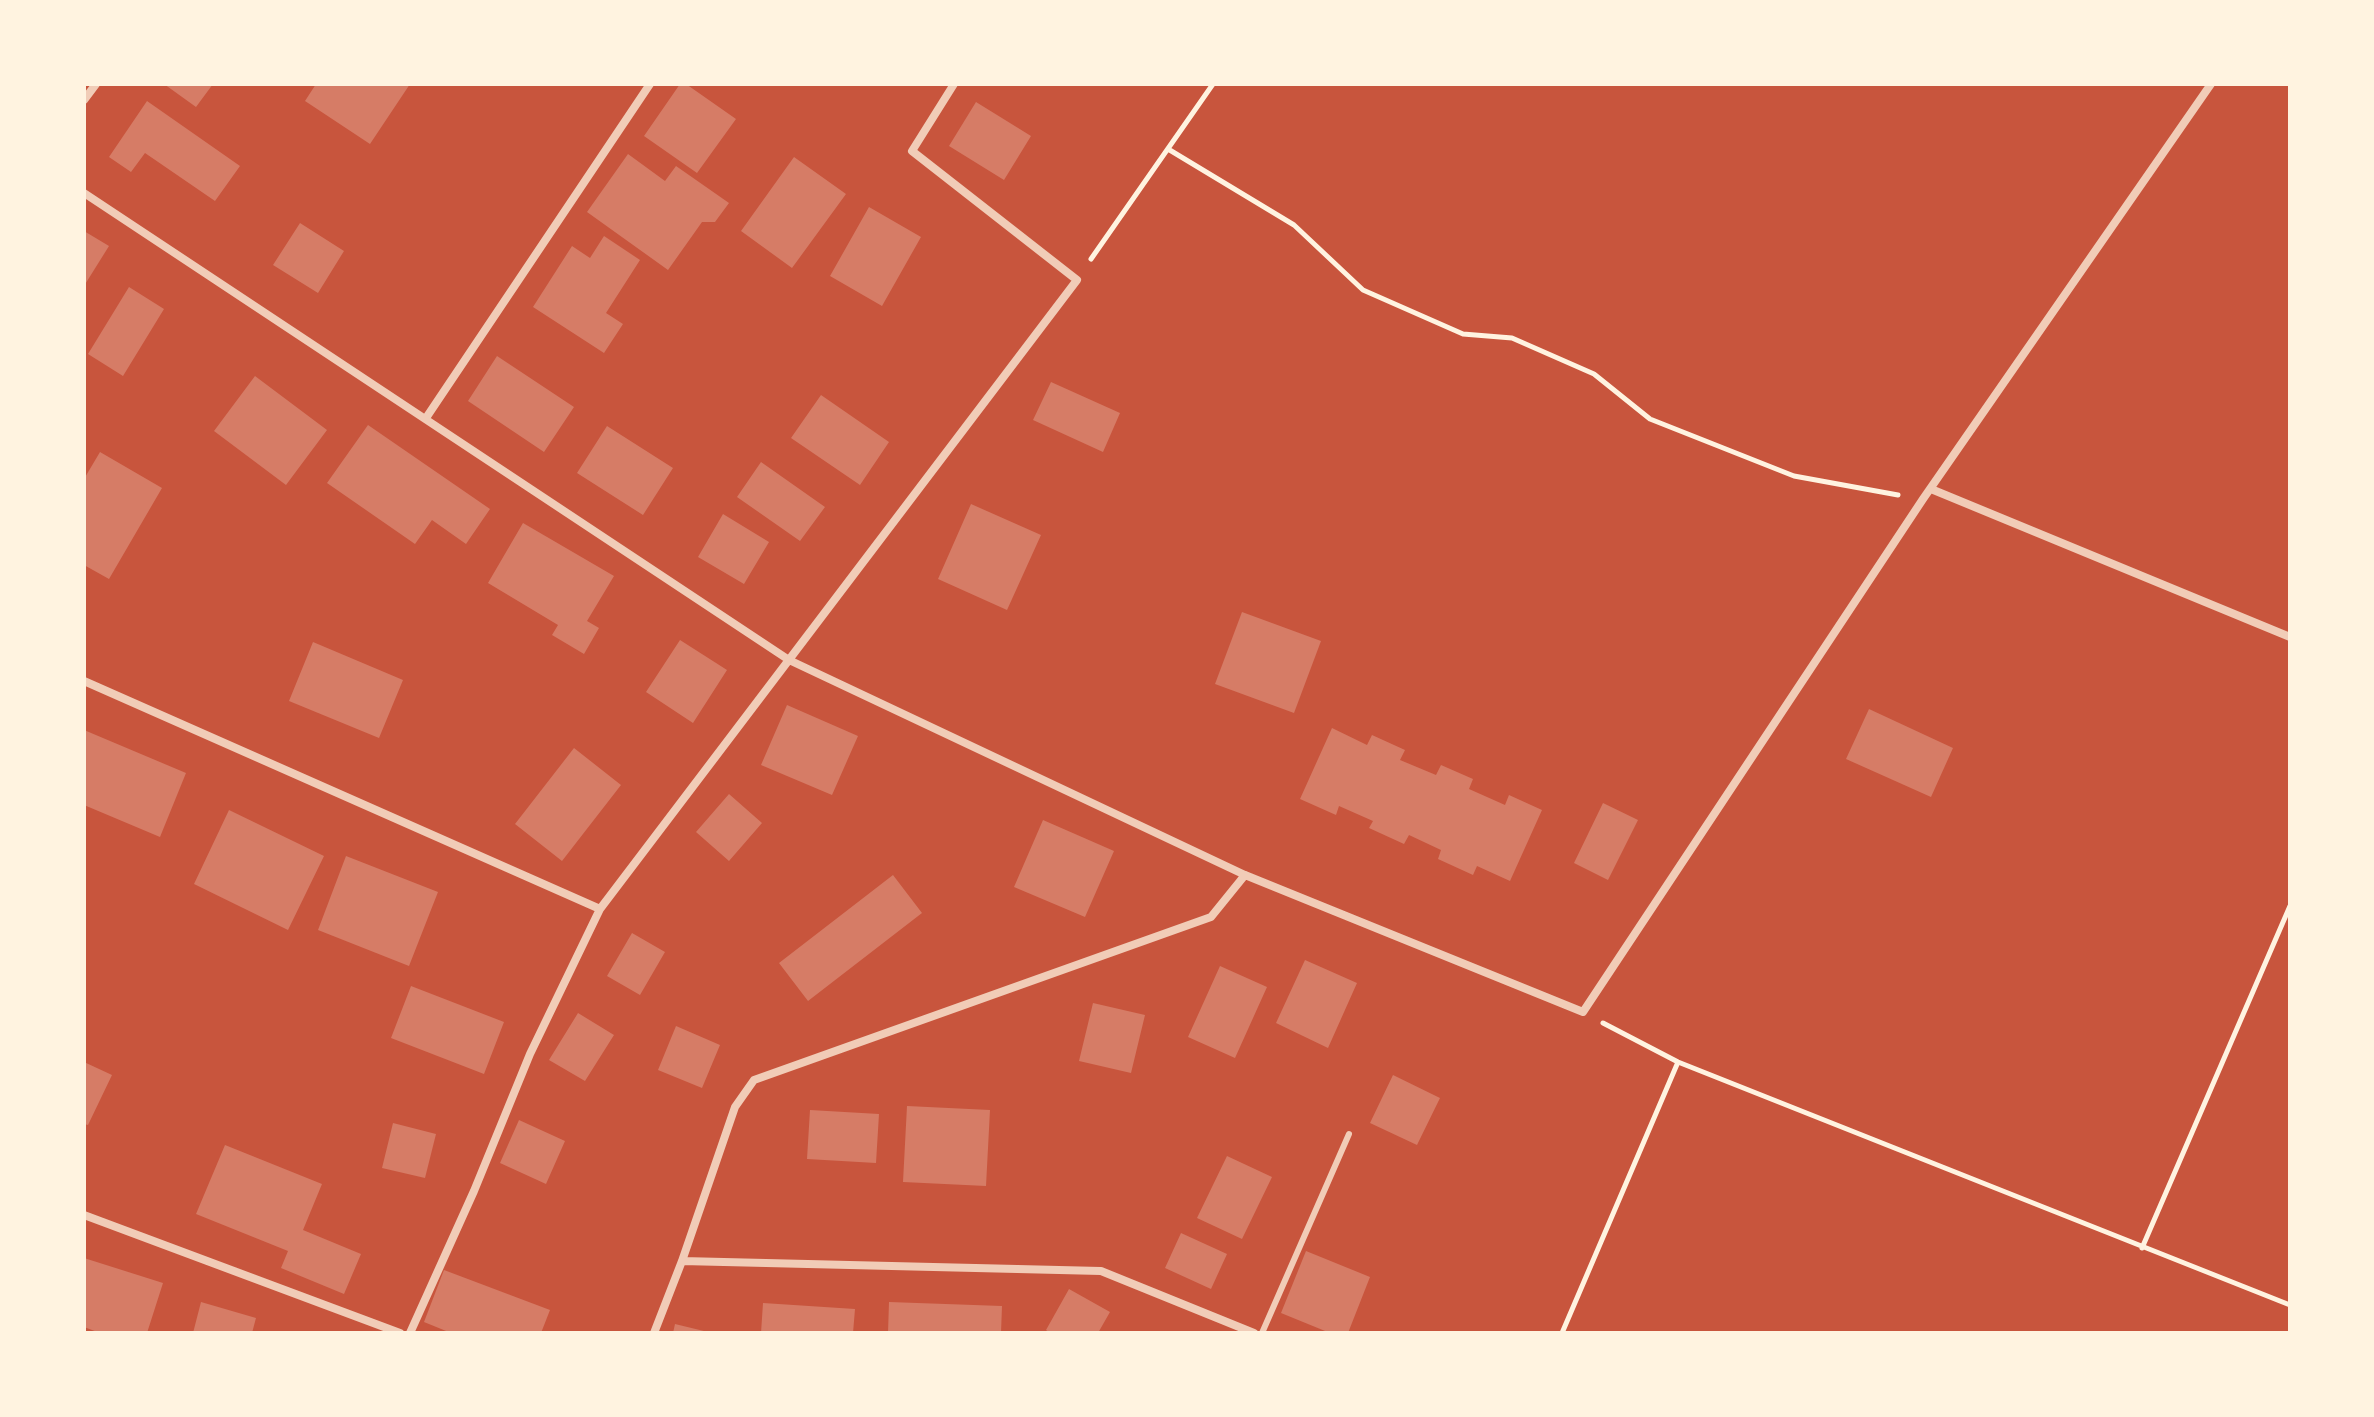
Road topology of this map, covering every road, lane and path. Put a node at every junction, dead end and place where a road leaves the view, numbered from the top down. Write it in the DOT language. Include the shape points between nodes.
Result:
graph roads {
  1 [pos="96,84"];
  2 [pos="650,84"];
  3 [pos="954,84"];
  4 [pos="1213,84"];
  5 [pos="2211,84"];
  6 [pos="84,100"];
  7 [pos="1168,149"];
  8 [pos="84,193"];
  9 [pos="1077,280"];
  10 [pos="426,418"];
  11 [pos="1931,489"];
  12 [pos="1923,499"];
  13 [pos="2290,637"];
  14 [pos="789,660"];
  15 [pos="84,681"];
  16 [pos="1245,875"];
  17 [pos="2290,906"];
  18 [pos="600,909"];
  19 [pos="1583,1012"];
  20 [pos="1678,1062"];
  21 [pos="1349,1134"];
  22 [pos="84,1215"];
  23 [pos="2142,1248"];
  24 [pos="682,1261"];
  25 [pos="2290,1305"];
  26 [pos="400,1333"];
  27 [pos="410,1333"];
  28 [pos="654,1333"];
  29 [pos="1254,1333"];
  30 [pos="1262,1333"];
  31 [pos="1562,1333"];
  1 -- 6 [label="street"];
  2 -- 10 [label="street"];
  3 -- 9 [label="street" via="912,151"];
  4 -- 7 [label="path"];
  5 -- 11 [label="street"];
  7 -- 9 [label="path"];
  7 -- 12 [label="path" via="1294,225 1363,290 1463,334 1512,338 1594,374 1650,419 1794,476"];
  8 -- 10 [label="street"];
  9 -- 14 [label="street"];
  10 -- 14 [label="street"];
  11 -- 12 [label="street"];
  11 -- 13 [label="street"];
  12 -- 19 [label="street"];
  14 -- 16 [label="street"];
  14 -- 18 [label="street"];
  15 -- 18 [label="street"];
  16 -- 19 [label="street"];
  16 -- 24 [label="street" via="1211,917 754,1080 735,1107"];
  17 -- 23 [label="path"];
  18 -- 27 [label="street" via="530,1054"];
  19 -- 20 [label="path"];
  20 -- 23 [label="path"];
  20 -- 31 [label="path"];
  21 -- 30 [label="lane"];
  22 -- 26 [label="street"];
  23 -- 25 [label="path"];
  24 -- 28 [label="street"];
  24 -- 29 [label="street" via="1101,1271"];
}
